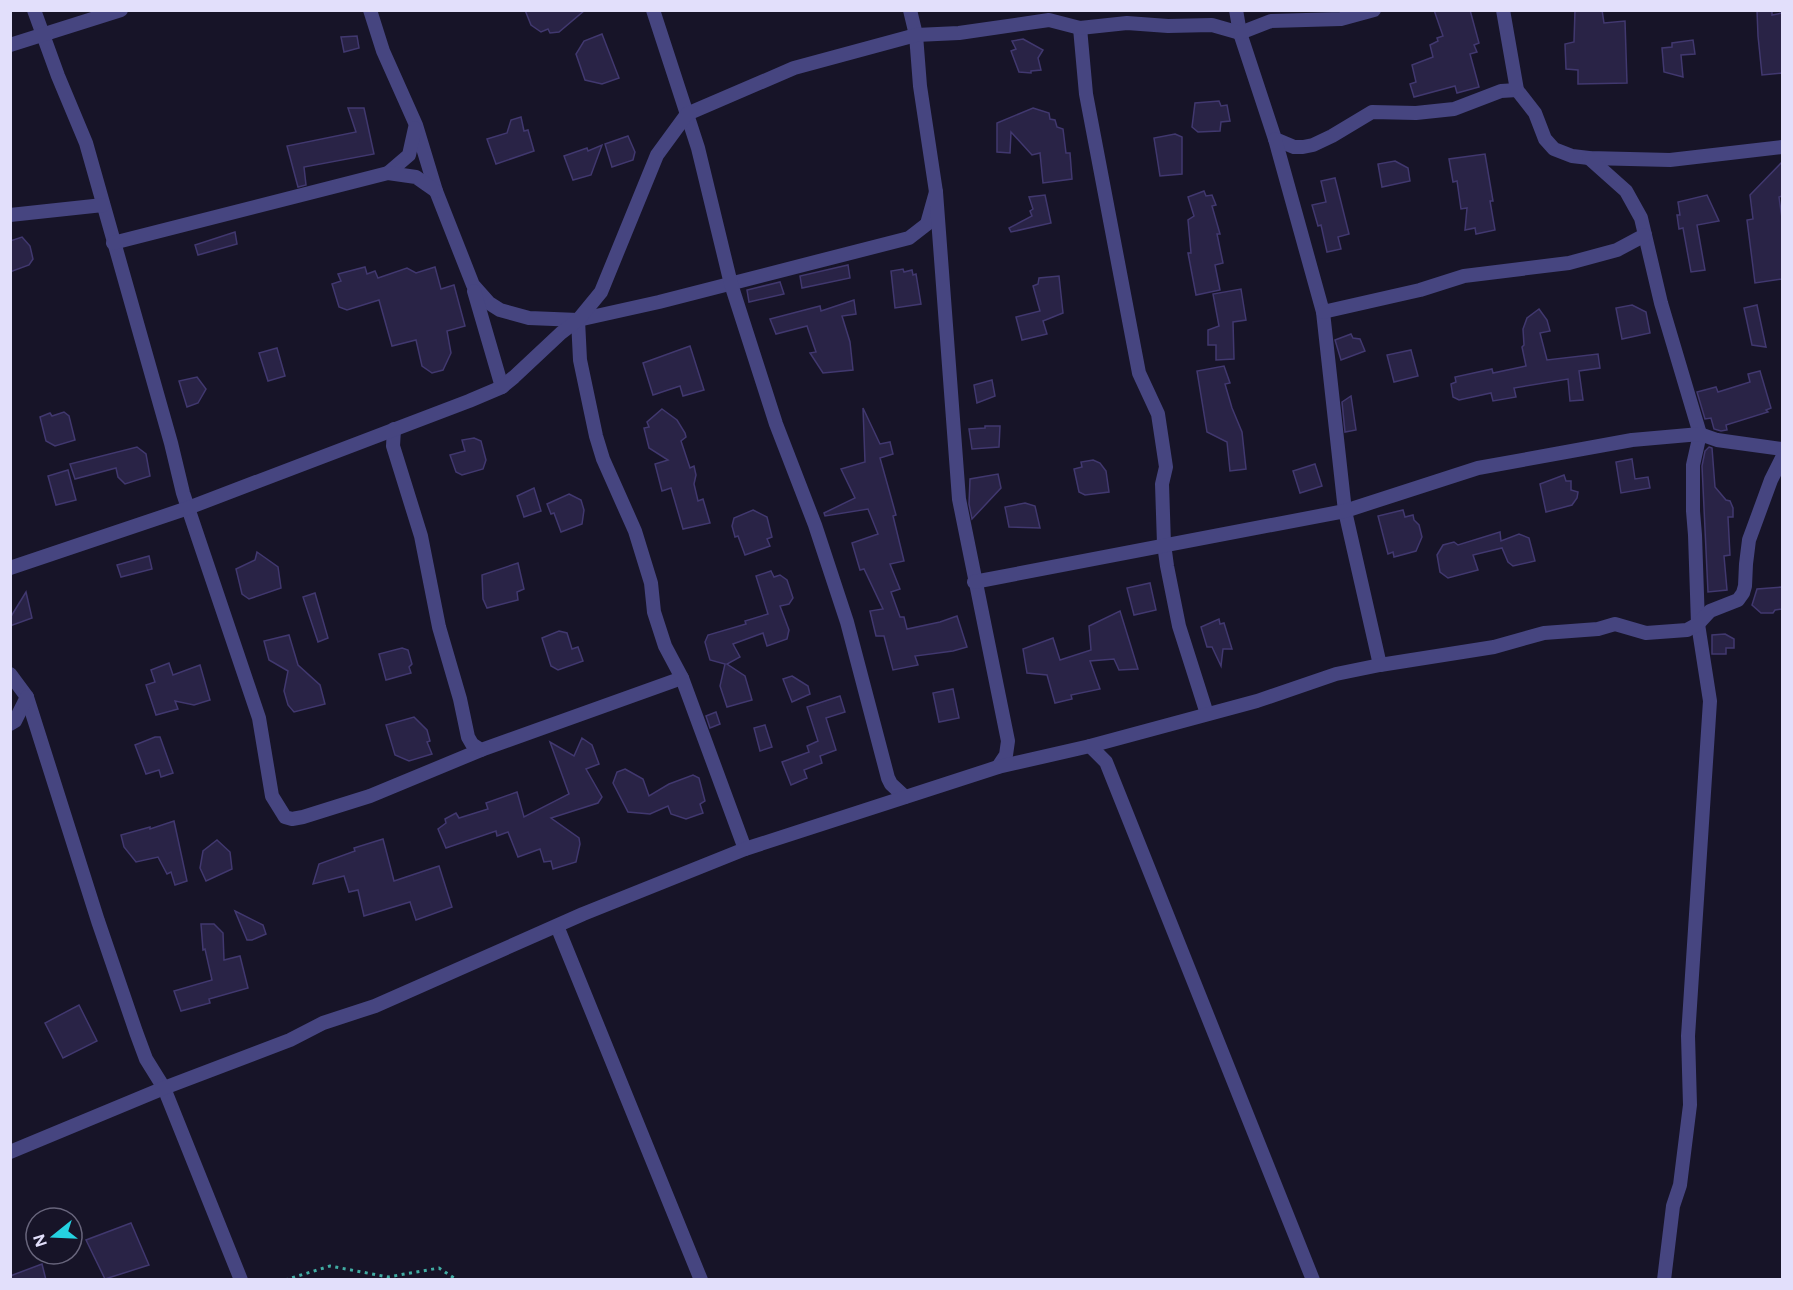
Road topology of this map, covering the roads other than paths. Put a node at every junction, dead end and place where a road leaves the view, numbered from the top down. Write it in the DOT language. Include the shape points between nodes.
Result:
graph roads {
  1 [pos="34,10"];
  2 [pos="120,10"];
  3 [pos="370,10"];
  4 [pos="653,10"];
  5 [pos="910,10"];
  6 [pos="1236,10"];
  7 [pos="1374,10"];
  8 [pos="1503,10"];
  9 [pos="1080,28"];
  10 [pos="1240,33"];
  11 [pos="43,34"];
  12 [pos="916,35"];
  13 [pos="10,45"];
  14 [pos="1517,90"];
  15 [pos="687,114"];
  16 [pos="416,126"];
  17 [pos="1275,139"];
  18 [pos="1782,147"];
  19 [pos="1589,158"];
  20 [pos="388,172"];
  21 [pos="436,191"];
  22 [pos="936,192"];
  23 [pos="103,205"];
  24 [pos="10,215"];
  25 [pos="1645,235"];
  26 [pos="113,243"];
  27 [pos="731,284"];
  28 [pos="473,285"];
  29 [pos="1323,312"];
  30 [pos="578,320"];
  31 [pos="502,387"];
  32 [pos="394,429"];
  33 [pos="1700,434"];
  34 [pos="1782,449"];
  35 [pos="1782,458"];
  36 [pos="188,508"];
  37 [pos="1345,511"];
  38 [pos="1164,544"];
  39 [pos="10,568"];
  40 [pos="974,582"];
  41 [pos="1698,624"];
  42 [pos="1380,665"];
  43 [pos="10,674"];
  44 [pos="682,678"];
  45 [pos="27,697"];
  46 [pos="1207,714"];
  47 [pos="10,724"];
  48 [pos="1090,746"];
  49 [pos="481,750"];
  50 [pos="998,767"];
  51 [pos="905,797"];
  52 [pos="745,849"];
  53 [pos="557,926"];
  54 [pos="164,1088"];
  55 [pos="10,1152"];
  56 [pos="241,1280"];
  57 [pos="701,1280"];
  58 [pos="1313,1280"];
  59 [pos="1664,1280"];
  1 -- 11 [label="street"];
  2 -- 11 [label="street"];
  3 -- 16 [label="street" via="383,51"];
  4 -- 15 [label="street"];
  5 -- 12 [label="street"];
  6 -- 10 [label="street"];
  7 -- 10 [label="street" via="1341,19 1271,21"];
  8 -- 14 [label="street"];
  9 -- 10 [label="street" via="1127,23 1212,25"];
  9 -- 12 [label="street" via="1049,20"];
  9 -- 38 [label="street" via="1086,94 1139,373 1158,414 1166,467 1162,484"];
  10 -- 17 [label="street"];
  11 -- 13 [label="street"];
  11 -- 23 [label="street" via="86,143"];
  12 -- 15 [label="street" via="794,68"];
  12 -- 22 [label="street"];
  14 -- 17 [label="street" via="1501,91 1454,109 1372,112 1313,145 1294,147"];
  14 -- 19 [label="street" via="1554,148"];
  15 -- 27 [label="street"];
  15 -- 30 [label="street" via="657,155 602,292"];
  16 -- 20 [label="street" via="409,155"];
  16 -- 21 [label="street"];
  17 -- 29 [label="street"];
  18 -- 19 [label="street" via="1670,160"];
  19 -- 25 [label="street" via="1626,191 1641,218"];
  20 -- 21 [label="street" via="416,177"];
  20 -- 26 [label="street"];
  21 -- 28 [label="street"];
  22 -- 27 [label="street" via="927,224 909,238"];
  22 -- 40 [label="street" via="955,468"];
  23 -- 24 [label="street"];
  23 -- 26 [label="street"];
  25 -- 29 [label="street" via="1617,250 1569,263 1464,276"];
  25 -- 33 [label="street"];
  26 -- 36 [label="street"];
  27 -- 30 [label="street"];
  27 -- 51 [label="street" via="847,622 888,778"];
  28 -- 30 [label="street" via="500,310 529,318"];
  28 -- 31 [label="street"];
  29 -- 37 [label="street"];
  30 -- 31 [label="street"];
  30 -- 44 [label="street" via="580,360 596,436 635,531 665,646"];
  31 -- 32 [label="street"];
  32 -- 36 [label="street"];
  32 -- 49 [label="street" via="393,446 421,536 439,627 468,737"];
  33 -- 34 [label="street"];
  33 -- 37 [label="street" via="1632,440 1478,468"];
  33 -- 41 [label="street" via="1692,483"];
  35 -- 41 [label="street" via="1749,540 1743,593 1738,600 1710,611"];
  36 -- 39 [label="street"];
  36 -- 49 [label="street" via="259,718 272,796 285,817 303,817 357,801"];
  37 -- 38 [label="street"];
  37 -- 42 [label="street"];
  38 -- 40 [label="street"];
  38 -- 46 [label="street" via="1179,626"];
  40 -- 50 [label="street" via="1008,741 1006,755"];
  41 -- 42 [label="street" via="1677,632 1646,633 1615,624 1544,633 1494,647"];
  41 -- 59 [label="street" via="1710,701 1688,1036 1690,1105"];
  42 -- 46 [label="street" via="1336,674"];
  43 -- 45 [label="street"];
  44 -- 49 [label="street"];
  44 -- 52 [label="street"];
  45 -- 47 [label="street"];
  45 -- 54 [label="street" via="136,1032 146,1059"];
  46 -- 48 [label="street"];
  48 -- 50 [label="street"];
  48 -- 58 [label="street" via="1106,762"];
  50 -- 51 [label="street"];
  51 -- 52 [label="street"];
  52 -- 53 [label="street"];
  53 -- 54 [label="street" via="375,1006"];
  53 -- 57 [label="street"];
  54 -- 55 [label="street"];
  54 -- 56 [label="street"];
}
